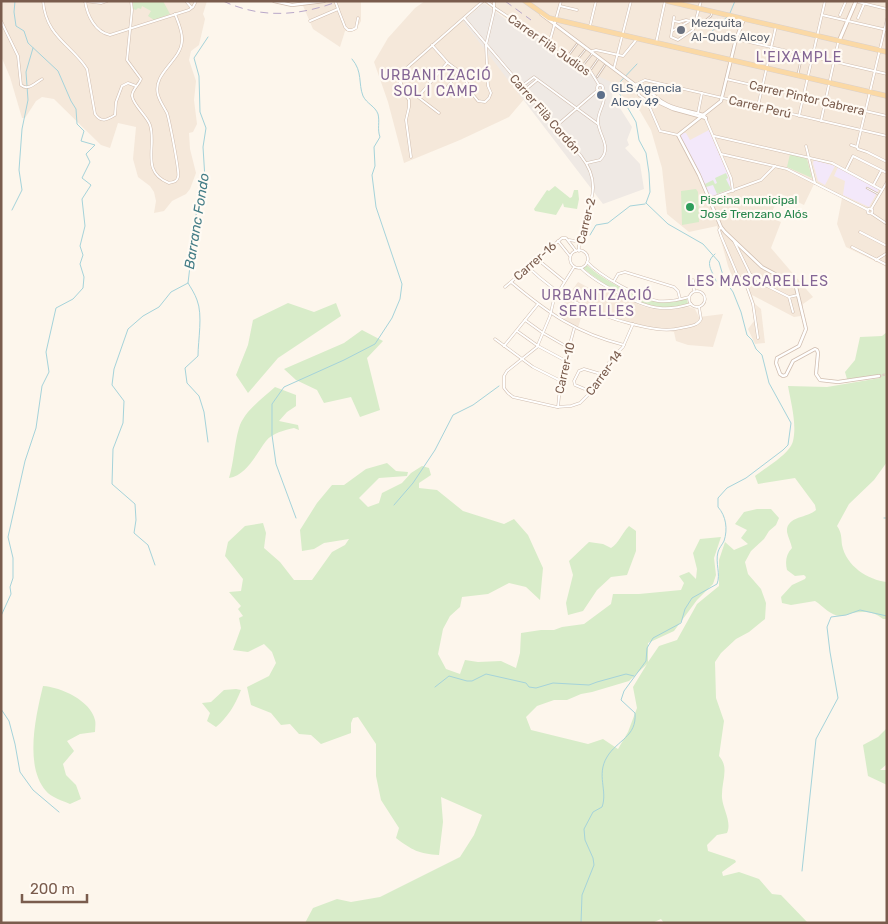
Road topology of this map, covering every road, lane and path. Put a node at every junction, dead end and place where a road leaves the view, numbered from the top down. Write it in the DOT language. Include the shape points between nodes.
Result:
graph roads {
  1 [pos="44,1"];
  2 [pos="85,1"];
  3 [pos="107,1"];
  4 [pos="131,1"];
  5 [pos="186,1"];
  6 [pos="196,1"];
  7 [pos="274,1"];
  8 [pos="324,1"];
  9 [pos="335,1"];
  10 [pos="484,1"];
  11 [pos="494,1"];
  12 [pos="525,1"];
  13 [pos="561,1"];
  14 [pos="596,1"];
  15 [pos="631,1"];
  16 [pos="666,1"];
  17 [pos="701,1"];
  18 [pos="825,1"];
  19 [pos="846,1"];
  20 [pos="855,3"];
  21 [pos="863,3"];
  22 [pos="530,5"];
  23 [pos="560,6"];
  24 [pos="337,7"];
  25 [pos="192,8"];
  26 [pos="495,9"];
  27 [pos="699,9"];
  28 [pos="887,9"];
  29 [pos="577,10"];
  30 [pos="712,12"];
  31 [pos="175,14"];
  32 [pos="822,15"];
  33 [pos="840,15"];
  34 [pos="674,17"];
  35 [pos="358,18"];
  36 [pos="464,18"];
  37 [pos="742,18"];
  38 [pos="858,18"];
  39 [pos="887,19"];
  40 [pos="557,20"];
  41 [pos="1,21"];
  42 [pos="310,21"];
  43 [pos="674,21"];
  44 [pos="687,21"];
  45 [pos="848,21"];
  46 [pos="695,23"];
  47 [pos="555,26"];
  48 [pos="776,26"];
  49 [pos="590,27"];
  50 [pos="129,30"];
  51 [pos="886,30"];
  52 [pos="672,31"];
  53 [pos="623,35"];
  54 [pos="818,36"];
  55 [pos="637,39"];
  56 [pos="736,39"];
  57 [pos="839,41"];
  58 [pos="656,43"];
  59 [pos="549,44"];
  60 [pos="577,44"];
  61 [pos="432,45"];
  62 [pos="486,45"];
  63 [pos="771,48"];
  64 [pos="585,50"];
  65 [pos="880,50"];
  66 [pos="887,52"];
  67 [pos="592,53"];
  68 [pos="618,55"];
  69 [pos="802,55"];
  70 [pos="568,56"];
  71 [pos="813,57"];
  72 [pos="598,59"];
  73 [pos="731,60"];
  74 [pos="576,61"];
  75 [pos="448,62"];
  76 [pos="834,62"];
  77 [pos="583,65"];
  78 [pos="605,65"];
  79 [pos="766,68"];
  80 [pos="590,69"];
  81 [pos="615,69"];
  82 [pos="460,71"];
  83 [pos="875,72"];
  84 [pos="401,73"];
  85 [pos="887,74"];
  86 [pos="797,75"];
  87 [pos="597,76"];
  88 [pos="808,78"];
  89 [pos="42,79"];
  90 [pos="726,79"];
  91 [pos="537,80"];
  92 [pos="829,83"];
  93 [pos="599,85"];
  94 [pos="136,86"];
  95 [pos="636,86"];
  96 [pos="522,87"];
  97 [pos="644,87"];
  98 [pos="762,87"];
  99 [pos="445,90"];
  100 [pos="525,90"];
  101 [pos="598,90"];
  102 [pos="602,90"];
  103 [pos="649,90"];
  104 [pos="639,91"];
  105 [pos="870,92"];
  106 [pos="702,94"];
  107 [pos="887,96"];
  108 [pos="418,97"];
  109 [pos="646,97"];
  110 [pos="803,97"];
  111 [pos="722,98"];
  112 [pos="825,102"];
  113 [pos="758,106"];
  114 [pos="576,108"];
  115 [pos="865,111"];
  116 [pos="438,113"];
  117 [pos="698,113"];
  118 [pos="703,115"];
  119 [pos="798,116"];
  120 [pos="887,116"];
  121 [pos="706,118"];
  122 [pos="821,121"];
  123 [pos="598,124"];
  124 [pos="555,127"];
  125 [pos="861,130"];
  126 [pos="678,135"];
  127 [pos="714,136"];
  128 [pos="887,136"];
  129 [pos="850,145"];
  130 [pos="806,146"];
  131 [pos="857,147"];
  132 [pos="721,154"];
  133 [pos="411,157"];
  134 [pos="809,157"];
  135 [pos="887,162"];
  136 [pos="587,163"];
  137 [pos="775,166"];
  138 [pos="846,170"];
  139 [pos="881,171"];
  140 [pos="887,173"];
  141 [pos="887,182"];
  142 [pos="815,183"];
  143 [pos="874,185"];
  144 [pos="867,188"];
  145 [pos="882,190"];
  146 [pos="733,191"];
  147 [pos="879,195"];
  148 [pos="710,199"];
  149 [pos="870,209"];
  150 [pos="887,224"];
  151 [pos="721,227"];
  152 [pos="860,232"];
  153 [pos="580,238"];
  154 [pos="566,239"];
  155 [pos="733,240"];
  156 [pos="558,241"];
  157 [pos="887,246"];
  158 [pos="852,248"];
  159 [pos="578,251"];
  160 [pos="887,253"];
  161 [pos="570,256"];
  162 [pos="537,259"];
  163 [pos="876,260"];
  164 [pos="587,262"];
  165 [pos="887,264"];
  166 [pos="574,266"];
  167 [pos="528,267"];
  168 [pos="581,268"];
  169 [pos="693,280"];
  170 [pos="564,281"];
  171 [pos="614,281"];
  172 [pos="511,282"];
  173 [pos="505,287"];
  174 [pos="694,291"];
  175 [pos="557,292"];
  176 [pos="798,295"];
  177 [pos="689,297"];
  178 [pos="789,297"];
  179 [pos="680,299"];
  180 [pos="538,304"];
  181 [pos="691,304"];
  182 [pos="699,307"];
  183 [pos="793,312"];
  184 [pos="550,313"];
  185 [pos="525,320"];
  186 [pos="633,324"];
  187 [pos="575,328"];
  188 [pos="516,331"];
  189 [pos="543,333"];
  190 [pos="758,338"];
  191 [pos="495,339"];
  192 [pos="624,345"];
  193 [pos="504,346"];
  194 [pos="538,346"];
  195 [pos="569,348"];
  196 [pos="522,359"];
  197 [pos="566,361"];
  198 [pos="602,374"];
  199 [pos="879,376"];
  200 [pos="561,381"];
  201 [pos="592,392"];
  202 [pos="558,407"];
  1 -- 94 [label="street" via="54,32 87,69 95,114 101,120 115,116 122,86"];
  2 -- 3 [label="street"];
  2 -- 50 [label="street" via="89,15 103,33 110,35"];
  4 -- 50 [label="street"];
  5 -- 25 [label="street"];
  6 -- 25 [label="street"];
  7 -- 8 [label="street" via="292,5"];
  9 -- 24 [label="street, bridge"];
  10 -- 26 [label="street, Carrer Filà Judios"];
  10 -- 36 [label="street"];
  11 -- 26 [label="street"];
  12 -- 22 [label="main road"];
  13 -- 23 [label="street"];
  14 -- 49 [label="street"];
  15 -- 53 [label="street"];
  16 -- 27 [label="main road"];
  16 -- 58 [label="street"];
  17 -- 27 [label="street"];
  18 -- 32 [label="street"];
  19 -- 33 [label="street"];
  20 -- 21 [label="street"];
  20 -- 45 [label="main road"];
  21 -- 28 [label="street"];
  21 -- 38 [label="street"];
  22 -- 40 [label="main road"];
  22 -- 47 [label="street"];
  23 -- 29 [label="street"];
  23 -- 40 [label="street"];
  24 -- 35 [label="street" via="348,30 356,28"];
  24 -- 42 [label="street"];
  25 -- 31 [label="street"];
  26 -- 59 [label="street, Carrer Filà Judios"];
  26 -- 62 [label="street"];
  27 -- 30 [label="main road"];
  27 -- 46 [label="street"];
  30 -- 37 [label="main road"];
  30 -- 46 [label="street" via="700,25"];
  31 -- 50 [label="street"];
  31 -- 94 [label="street" via="182,36 181,46 157,88 170,121 179,169 178,178 172,183 161,179 151,164 152,132 147,118 133,99"];
  32 -- 45 [label="street"];
  32 -- 54 [label="street"];
  34 -- 43 [label="street"];
  36 -- 61 [label="street"];
  36 -- 62 [label="street, Carrer Filà Cordón"];
  37 -- 48 [label="main road"];
  37 -- 56 [label="street"];
  39 -- 51 [label="street"];
  40 -- 47 [label="street"];
  40 -- 49 [label="main road"];
  41 -- 89 [label="street" via="18,56 20,85 27,88"];
  43 -- 44 [label="street"];
  43 -- 52 [label="street"];
  44 -- 46 [label="street"];
  44 -- 52 [label="street"];
  45 -- 51 [label="street"];
  45 -- 57 [label="main road"];
  46 -- 52 [label="street" via="692,31 680,39 671,38"];
  47 -- 59 [label="street"];
  47 -- 67 [label="street"];
  48 -- 54 [label="main road"];
  48 -- 63 [label="street"];
  49 -- 53 [label="main road"];
  50 -- 94 [label="street" via="126,58 140,78"];
  51 -- 65 [label="street"];
  53 -- 55 [label="main road"];
  53 -- 68 [label="street"];
  54 -- 57 [label="main road"];
  54 -- 71 [label="street"];
  55 -- 58 [label="main road"];
  55 -- 68 [label="street" via="623,56"];
  56 -- 63 [label="street"];
  56 -- 73 [label="street"];
  57 -- 65 [label="main road"];
  57 -- 76 [label="street"];
  58 -- 73 [label="main road"];
  59 -- 93 [label="street, Carrer Filà Judios" via="591,72"];
  60 -- 70 [label="street"];
  61 -- 75 [label="street"];
  61 -- 84 [label="street"];
  62 -- 82 [label="street" via="490,93 485,102 478,102"];
  62 -- 96 [label="street, Carrer Filà Cordón"];
  63 -- 69 [label="street"];
  63 -- 79 [label="street"];
  64 -- 74 [label="street"];
  65 -- 66 [label="main road"];
  65 -- 83 [label="street"];
  67 -- 68 [label="street" via="596,50"];
  67 -- 77 [label="street"];
  67 -- 81 [label="street"];
  68 -- 81 [label="street"];
  69 -- 71 [label="street"];
  69 -- 86 [label="street"];
  71 -- 76 [label="street"];
  71 -- 88 [label="street"];
  72 -- 80 [label="street"];
  73 -- 79 [label="main road"];
  73 -- 90 [label="street"];
  75 -- 82 [label="street"];
  75 -- 108 [label="street"];
  76 -- 83 [label="street"];
  76 -- 92 [label="street"];
  78 -- 87 [label="street"];
  79 -- 86 [label="main road"];
  79 -- 98 [label="street"];
  81 -- 95 [label="street"];
  82 -- 99 [label="street"];
  83 -- 85 [label="street"];
  83 -- 105 [label="street"];
  84 -- 108 [label="street" via="403,89"];
  84 -- 133 [label="street" via="399,87 409,100 406,120"];
  86 -- 88 [label="main road"];
  88 -- 92 [label="main road"];
  88 -- 110 [label="street"];
  90 -- 98 [label="street, Carrer Pintor Cabrera"];
  90 -- 111 [label="street"];
  91 -- 96 [label="street" via="534,77"];
  91 -- 100 [label="street"];
  91 -- 114 [label="street"];
  92 -- 105 [label="main road"];
  92 -- 112 [label="street"];
  93 -- 101 [label="street"];
  93 -- 102 [label="street, Carrer Filà Judios"];
  95 -- 97 [label="street"];
  95 -- 104 [label="street"];
  95 -- 106 [label="street, Carrer Perú" via="645,80"];
  96 -- 100 [label="street, Carrer Filà Cordón"];
  97 -- 103 [label="street"];
  97 -- 104 [label="street"];
  98 -- 110 [label="street, Carrer Pintor Cabrera"];
  98 -- 113 [label="street"];
  100 -- 124 [label="street, Carrer Filà Cordón"];
  101 -- 102 [label="street"];
  101 -- 114 [label="street"];
  102 -- 123 [label="street" via="605,101"];
  103 -- 109 [label="street"];
  103 -- 117 [label="street" via="652,96 666,104"];
  104 -- 109 [label="street"];
  105 -- 107 [label="main road"];
  105 -- 115 [label="street"];
  106 -- 111 [label="street, Carrer Perú"];
  106 -- 117 [label="street"];
  108 -- 116 [label="street"];
  109 -- 118 [label="street" via="670,108"];
  109 -- 126 [label="street" via="660,131"];
  110 -- 112 [label="street, Carrer Pintor Cabrera"];
  110 -- 119 [label="street"];
  111 -- 113 [label="street, Carrer Perú"];
  111 -- 118 [label="street"];
  112 -- 115 [label="street, Carrer Pintor Cabrera"];
  112 -- 122 [label="street"];
  113 -- 119 [label="street, Carrer Perú"];
  114 -- 123 [label="street"];
  114 -- 124 [label="street"];
  115 -- 120 [label="street, Carrer Pintor Cabrera"];
  115 -- 125 [label="street"];
  117 -- 118 [label="street"];
  118 -- 121 [label="street"];
  118 -- 126 [label="street"];
  119 -- 122 [label="street, Carrer Perú"];
  121 -- 127 [label="street"];
  122 -- 125 [label="street, Carrer Perú"];
  123 -- 136 [label="street" via="605,144 604,154 598,162"];
  124 -- 136 [label="street, Carrer Filà Cordón"];
  125 -- 128 [label="street, Carrer Perú"];
  125 -- 131 [label="street"];
  126 -- 148 [label="street"];
  127 -- 132 [label="street"];
  127 -- 134 [label="street"];
  129 -- 131 [label="street"];
  130 -- 134 [label="street"];
  131 -- 135 [label="street"];
  132 -- 137 [label="street"];
  132 -- 146 [label="street"];
  134 -- 138 [label="street"];
  134 -- 142 [label="street"];
  136 -- 153 [label="street, Carrer-2" via="594,190"];
  137 -- 142 [label="street"];
  137 -- 146 [label="street" via="761,180"];
  138 -- 139 [label="street" via="853,156"];
  138 -- 143 [label="street"];
  139 -- 140 [label="street"];
  139 -- 143 [label="street"];
  141 -- 145 [label="street"];
  142 -- 149 [label="street"];
  143 -- 145 [label="street"];
  144 -- 147 [label="street"];
  145 -- 147 [label="street"];
  146 -- 148 [label="street"];
  147 -- 149 [label="street"];
  148 -- 151 [label="street"];
  149 -- 150 [label="street" via="868,213"];
  151 -- 155 [label="street"];
  151 -- 190 [label="street" via="720,236 753,304"];
  152 -- 157 [label="street"];
  153 -- 154 [label="street, Carrer-16" via="575,241"];
  153 -- 159 [label="street, Carrer-2"];
  154 -- 156 [label="street, Carrer-16"];
  154 -- 159 [label="street"];
  155 -- 176 [label="street" via="764,268 793,284"];
  155 -- 178 [label="street" via="750,273 763,284"];
  156 -- 161 [label="street"];
  156 -- 162 [label="street, Carrer-16"];
  158 -- 163 [label="street"];
  159 -- 161 [label="street"];
  159 -- 164 [label="street" via="586,255"];
  160 -- 163 [label="street"];
  161 -- 166 [label="street"];
  162 -- 167 [label="street, Carrer-16"];
  162 -- 170 [label="street"];
  163 -- 165 [label="street"];
  164 -- 168 [label="street"];
  164 -- 171 [label="street"];
  166 -- 168 [label="street"];
  166 -- 170 [label="street, Carrer-14"];
  167 -- 172 [label="street, Carrer-16"];
  167 -- 175 [label="street"];
  168 -- 181 [label="street" via="601,283 645,305 670,308"];
  169 -- 174 [label="street"];
  170 -- 175 [label="street, Carrer-14"];
  171 -- 179 [label="street" via="651,299"];
  171 -- 179 [label="street" via="619,273 626,272 674,287"];
  172 -- 173 [label="street, Carrer-16"];
  172 -- 180 [label="street"];
  174 -- 177 [label="street"];
  174 -- 182 [label="street" via="705,295 705,302"];
  175 -- 184 [label="street, Carrer-14"];
  175 -- 186 [label="street" via="594,313"];
  176 -- 178 [label="street"];
  176 -- 199 [label="street" via="806,326 804,337 798,347 777,358 781,375 786,375 794,360 815,349 818,352 816,374 820,380 838,382"];
  177 -- 179 [label="street"];
  177 -- 181 [label="street"];
  178 -- 183 [label="street"];
  180 -- 184 [label="street"];
  180 -- 185 [label="street"];
  181 -- 182 [label="street"];
  182 -- 186 [label="street" via="701,318 694,325 662,330"];
  184 -- 187 [label="street"];
  184 -- 189 [label="street, Carrer-14"];
  185 -- 188 [label="street"];
  185 -- 189 [label="street"];
  186 -- 192 [label="street, Carrer-14"];
  187 -- 192 [label="street"];
  187 -- 195 [label="street, Carrer-10"];
  188 -- 193 [label="street"];
  188 -- 194 [label="street"];
  189 -- 194 [label="street, Carrer-14"];
  189 -- 195 [label="street"];
  191 -- 193 [label="street"];
  192 -- 198 [label="street, Carrer-14"];
  193 -- 196 [label="street"];
  194 -- 196 [label="street, Carrer-14"];
  194 -- 197 [label="street"];
  195 -- 197 [label="street, Carrer-10"];
  196 -- 200 [label="street"];
  196 -- 202 [label="street, Carrer-14" via="505,373 502,379 505,391 514,397"];
  197 -- 200 [label="street, Carrer-10"];
  198 -- 201 [label="street, Carrer-14"];
  198 -- 201 [label="street" via="584,369 579,371 575,385"];
  200 -- 202 [label="street, Carrer-10"];
  201 -- 202 [label="street, Carrer-14" via="576,404"];
}
